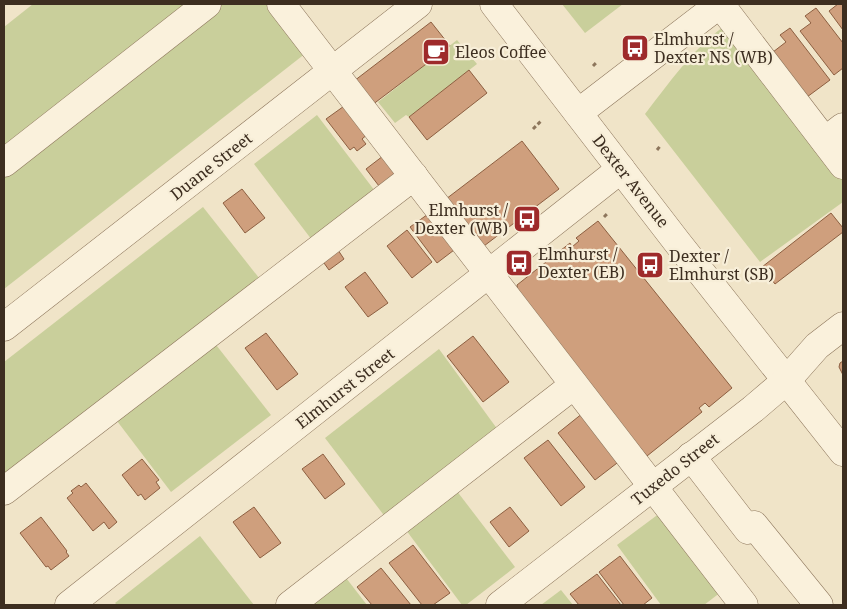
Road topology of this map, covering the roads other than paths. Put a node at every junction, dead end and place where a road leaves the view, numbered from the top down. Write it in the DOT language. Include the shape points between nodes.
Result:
graph roads {
  1 [pos="207,4"];
  2 [pos="281,4"];
  3 [pos="418,4"];
  4 [pos="494,4"];
  5 [pos="720,4"];
  6 [pos="333,71"];
  7 [pos="578,113"];
  8 [pos="834,134"];
  9 [pos="4,163"];
  10 [pos="843,165"];
  11 [pos="621,169"];
  12 [pos="414,176"];
  13 [pos="489,274"];
  14 [pos="843,326"];
  15 [pos="4,327"];
  16 [pos="787,380"];
  17 [pos="574,385"];
  18 [pos="843,452"];
  19 [pos="691,456"];
  20 [pos="652,486"];
  21 [pos="4,491"];
  22 [pos="734,602"];
  23 [pos="69,605"];
  24 [pos="290,605"];
  25 [pos="500,605"];
  26 [pos="819,605"];
  1 -- 9 [label="street"];
  2 -- 6 [label="street"];
  3 -- 6 [label="street, Duane Street"];
  4 -- 7 [label="street, Dexter Avenue"];
  5 -- 7 [label="street"];
  5 -- 8 [label="street"];
  6 -- 12 [label="street"];
  6 -- 15 [label="street, Duane Street"];
  7 -- 11 [label="street, Dexter Avenue"];
  8 -- 10 [label="street"];
  11 -- 13 [label="street, Elmhurst Street"];
  11 -- 16 [label="street, Dexter Avenue"];
  12 -- 13 [label="street"];
  12 -- 21 [label="street"];
  13 -- 17 [label="street"];
  13 -- 23 [label="street, Elmhurst Street"];
  14 -- 16 [label="street, Tuxedo Street" via="816,346"];
  16 -- 18 [label="street, Dexter Avenue"];
  16 -- 19 [label="street, Tuxedo Street"];
  17 -- 20 [label="street"];
  17 -- 24 [label="street"];
  19 -- 20 [label="street, Tuxedo Street"];
  19 -- 26 [label="street" via="748,530 754,525"];
  20 -- 22 [label="street"];
  20 -- 25 [label="street, Tuxedo Street"];
}
